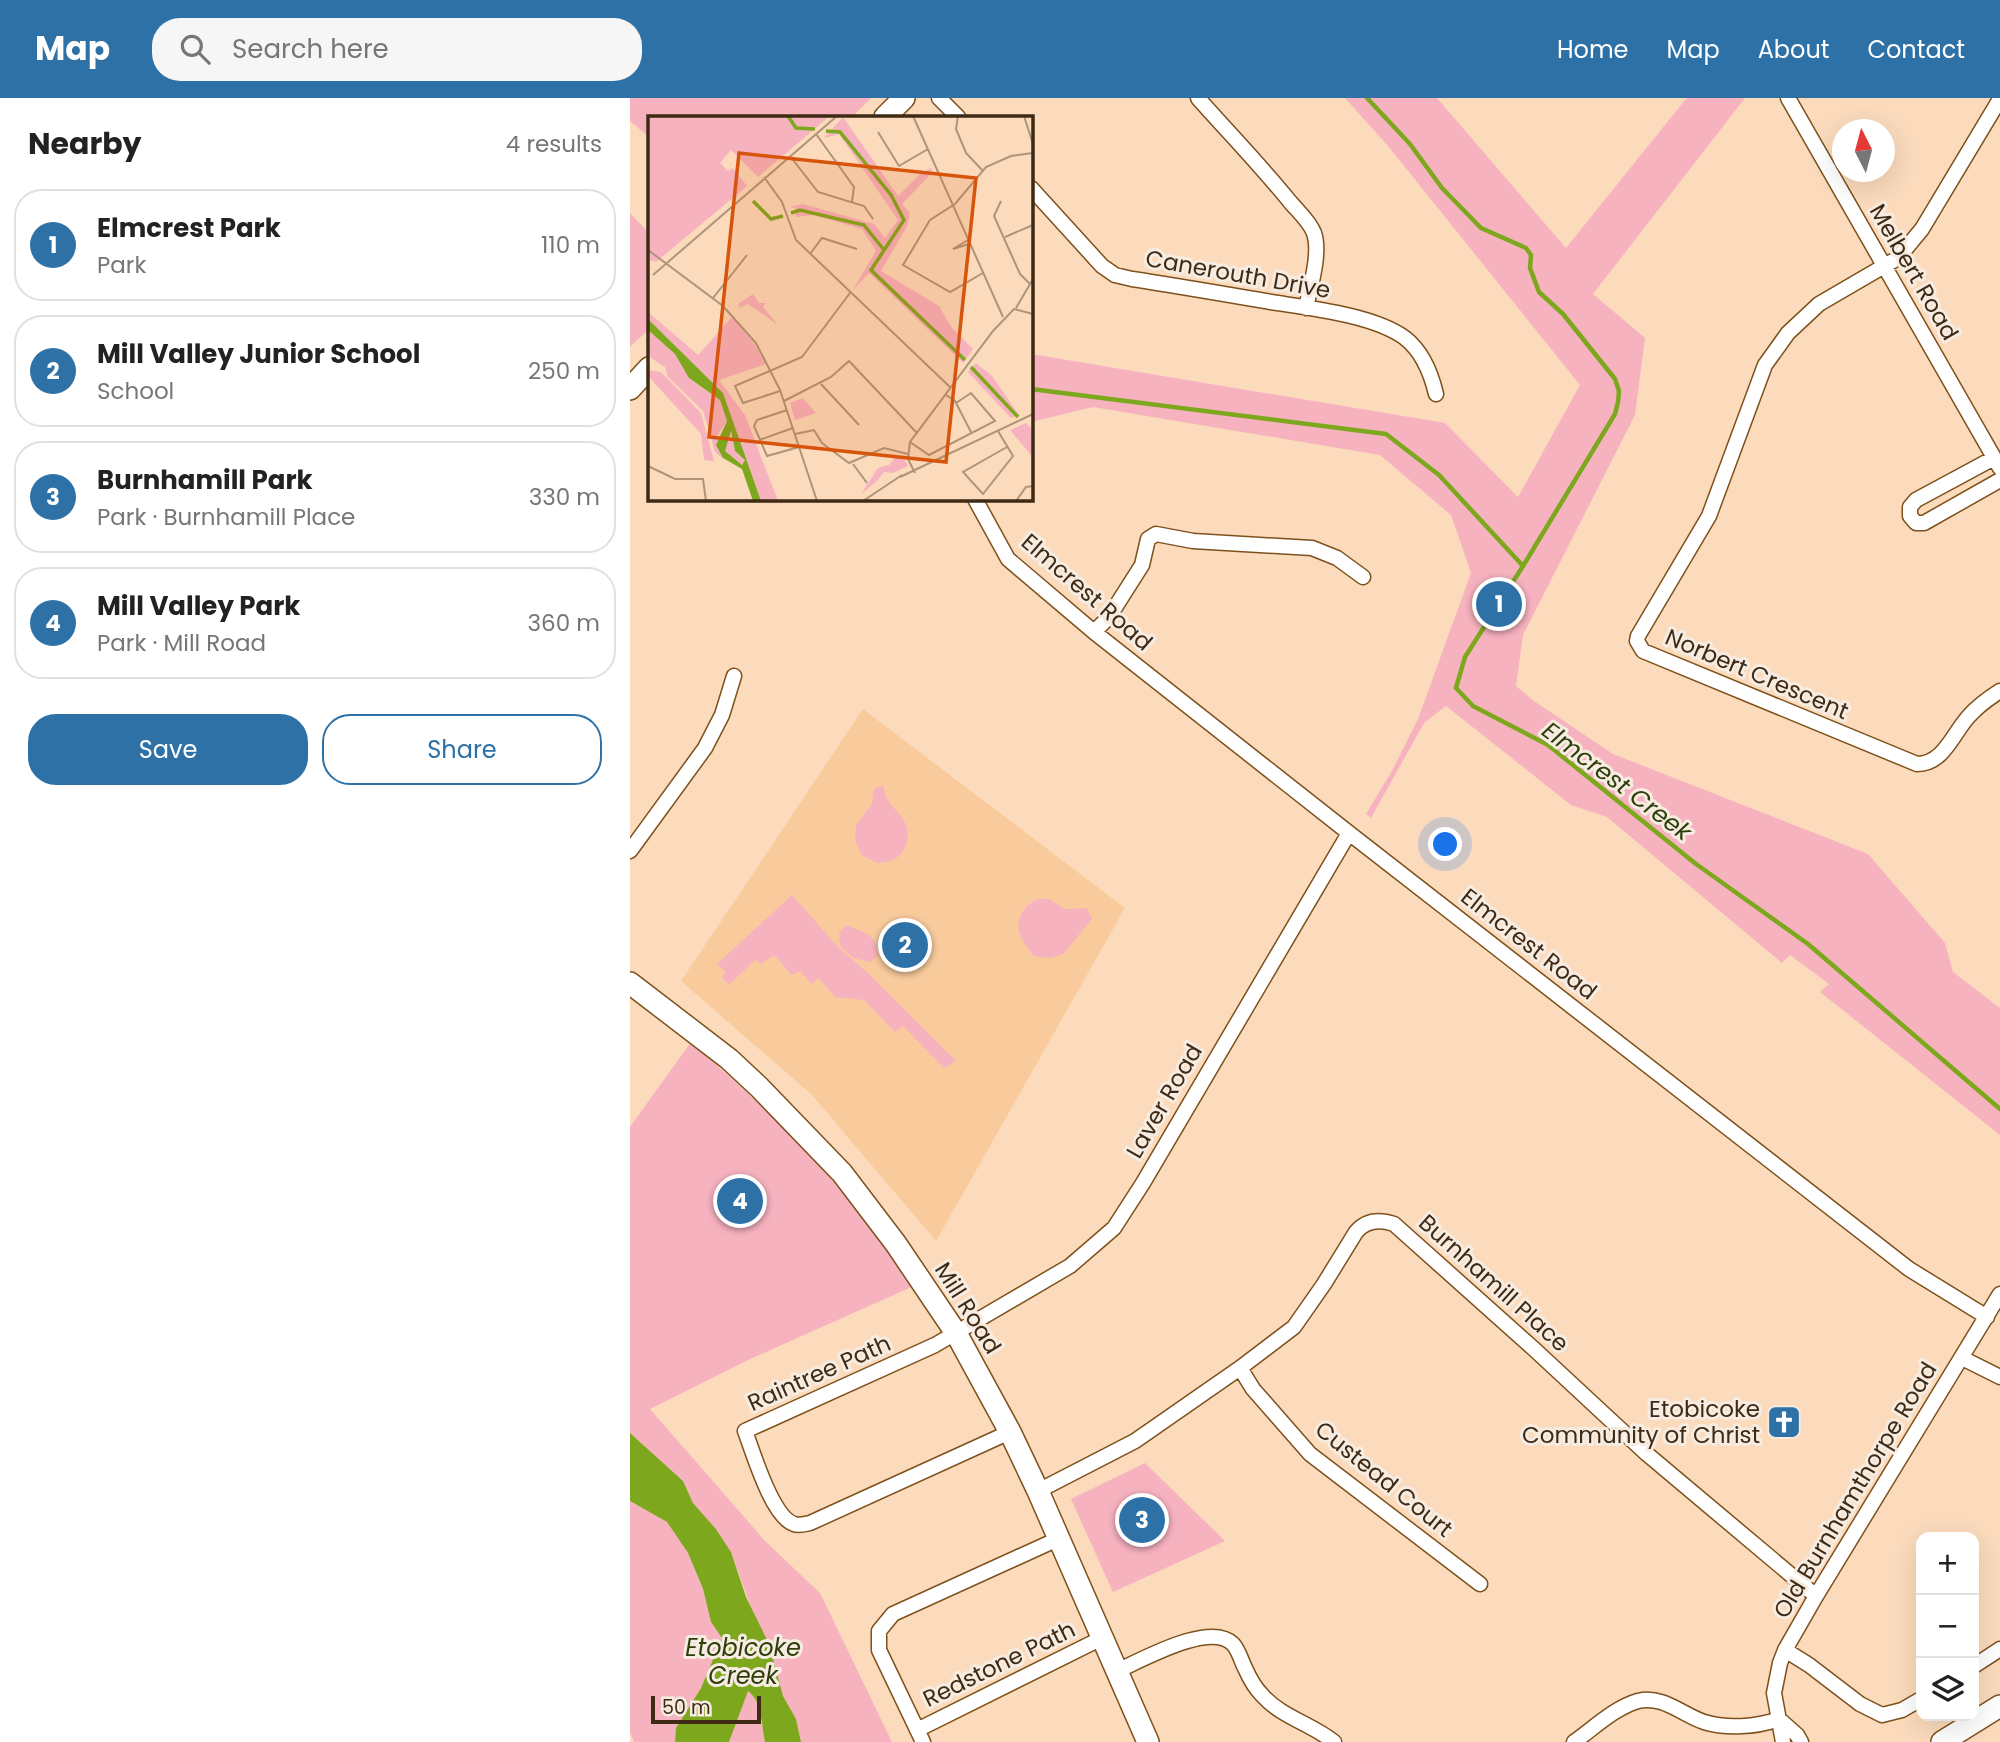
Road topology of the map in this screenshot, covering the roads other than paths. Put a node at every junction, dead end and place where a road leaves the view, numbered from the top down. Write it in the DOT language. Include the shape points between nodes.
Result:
graph roads {
  1 [pos="904,98"];
  2 [pos="939,98"];
  3 [pos="1198,98"];
  4 [pos="1788,98"];
  5 [pos="2000,99"];
  6 [pos="886,116"];
  7 [pos="957,116"];
  8 [pos="1032,189"];
  9 [pos="1885,265"];
  10 [pos="1306,308"];
  11 [pos="648,369"];
  12 [pos="630,389"];
  13 [pos="1436,394"];
  14 [pos="1997,463"];
  15 [pos="2000,480"];
  16 [pos="976,500"];
  17 [pos="1363,577"];
  18 [pos="1094,632"];
  19 [pos="734,676"];
  20 [pos="2000,691"];
  21 [pos="1349,833"];
  22 [pos="630,851"];
  23 [pos="630,983"];
  24 [pos="2000,1294"];
  25 [pos="1987,1317"];
  26 [pos="956,1332"];
  27 [pos="1962,1358"];
  28 [pos="1240,1368"];
  29 [pos="2000,1377"];
  30 [pos="1010,1432"];
  31 [pos="1038,1491"];
  32 [pos="1058,1539"];
  33 [pos="1480,1584"];
  34 [pos="1816,1596"];
  35 [pos="1102,1638"];
  36 [pos="2000,1649"];
  37 [pos="1785,1650"];
  38 [pos="1979,1663"];
  39 [pos="1117,1671"];
  40 [pos="1916,1702"];
  41 [pos="2000,1706"];
  42 [pos="1779,1719"];
  43 [pos="920,1736"];
  44 [pos="1149,1742"];
  45 [pos="1334,1742"];
  46 [pos="1574,1742"];
  47 [pos="1783,1742"];
  48 [pos="1801,1742"];
  49 [pos="1942,1742"];
  1 -- 6 [label="street"];
  2 -- 7 [label="street"];
  3 -- 10 [label="street" via="1314,233 1315,260"];
  4 -- 9 [label="street, Melbert Road"];
  5 -- 9 [label="street" via="1922,229 1898,258"];
  8 -- 10 [label="street, Canerouth Drive" via="1102,267 1115,275"];
  9 -- 14 [label="street, Melbert Road"];
  9 -- 20 [label="street, Norbert Crescent" via="1819,304 1788,333 1765,365 1709,516 1637,641 1643,651 1917,764 1940,755 1971,713"];
  10 -- 13 [label="street, Canerouth Drive" via="1376,324 1406,339 1426,364"];
  11 -- 12 [label="street"];
  14 -- 15 [label="street" via="1916,500 1910,516 1916,523 1924,523"];
  16 -- 18 [label="street, Elmcrest Road" via="1008,559"];
  17 -- 18 [label="street" via="1337,558 1312,548 1194,541 1157,534 1148,539 1142,565"];
  18 -- 21 [label="street, Elmcrest Road"];
  19 -- 22 [label="street" via="705,748"];
  21 -- 25 [label="street, Elmcrest Road" via="1909,1269"];
  21 -- 26 [label="street, Laver Road" via="1114,1228 1070,1266"];
  23 -- 26 [label="street, Mill Road" via="729,1059 810,1138 869,1207"];
  24 -- 25 [label="street, Old Burnhamthorpe Road"];
  25 -- 27 [label="street, Old Burnhamthorpe Road"];
  26 -- 30 [label="street, Mill Road"];
  26 -- 30 [label="street, Raintree Path" via="745,1431 775,1505 795,1525 810,1523"];
  27 -- 29 [label="street"];
  27 -- 34 [label="street, Old Burnhamthorpe Road"];
  28 -- 31 [label="street, Burnhamill Place" via="1135,1441"];
  28 -- 33 [label="street, Custead Court" via="1310,1454"];
  28 -- 34 [label="street, Burnhamill Place" via="1294,1327 1362,1225 1394,1224 1647,1454"];
  30 -- 31 [label="street, Mill Road"];
  31 -- 32 [label="street, Mill Road"];
  32 -- 35 [label="street, Mill Road"];
  32 -- 43 [label="street, Redstone Path" via="893,1614 879,1631 879,1650"];
  34 -- 37 [label="street, Old Burnhamthorpe Road"];
  35 -- 39 [label="street, Mill Road"];
  35 -- 43 [label="street, Redstone Path"];
  36 -- 38 [label="street"];
  37 -- 40 [label="street" via="1882,1715"];
  37 -- 42 [label="street, Old Burnhamthorpe Road" via="1774,1693"];
  39 -- 44 [label="street, Mill Road"];
  39 -- 45 [label="street" via="1197,1638 1227,1640 1263,1696"];
  41 -- 49 [label="street"];
  42 -- 46 [label="street" via="1737,1727 1704,1722 1659,1700 1637,1701"];
  42 -- 47 [label="street, Old Burnhamthorpe Road"];
  42 -- 48 [label="street"];
}
